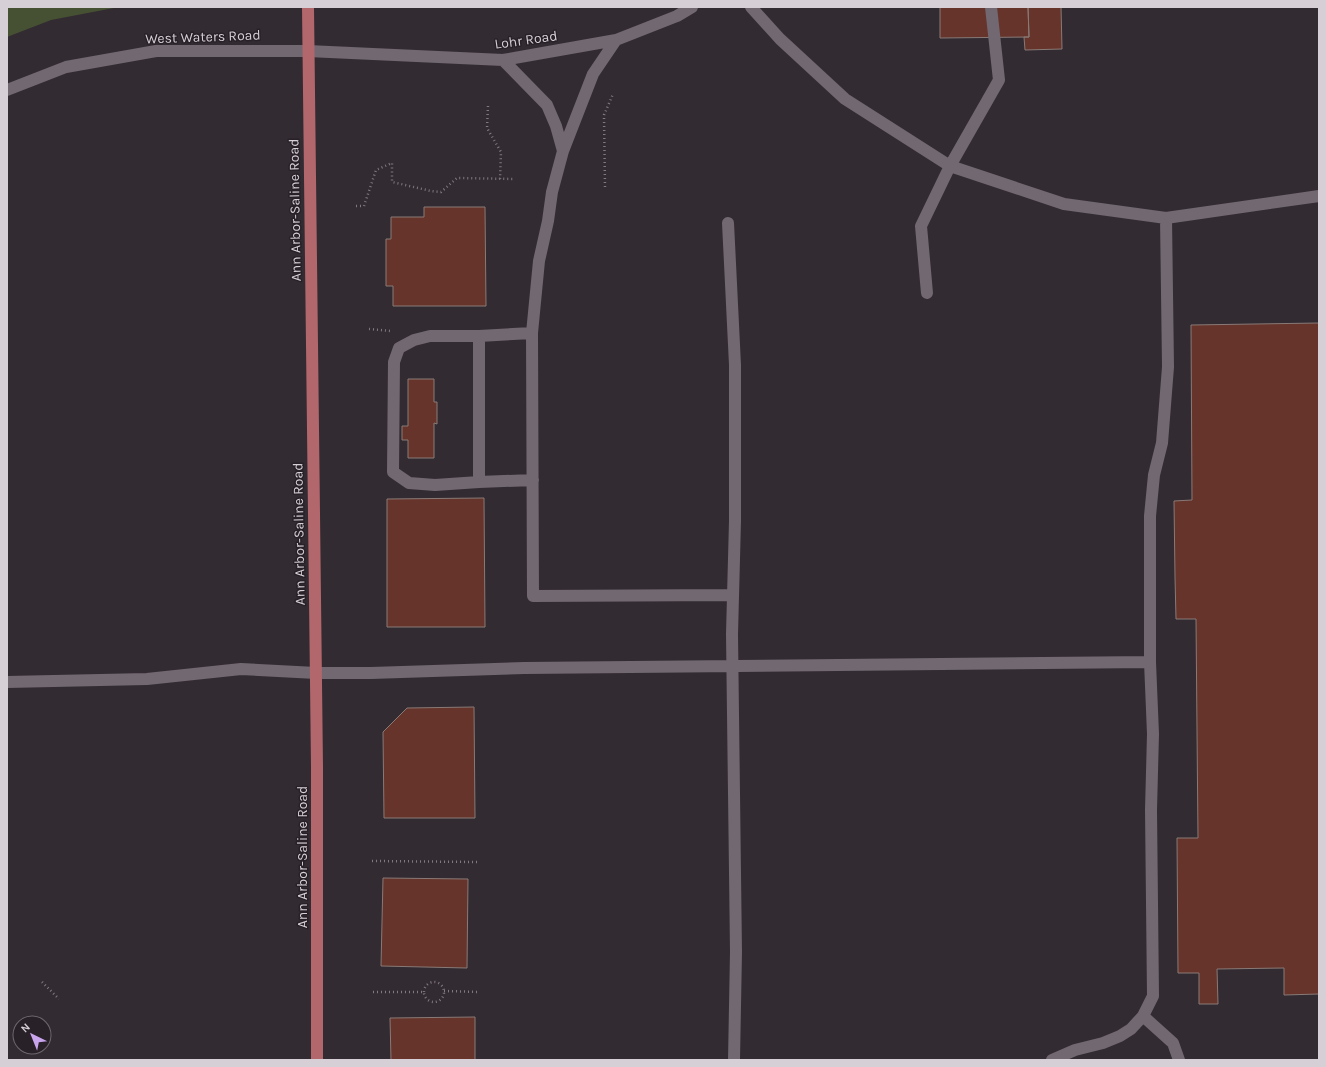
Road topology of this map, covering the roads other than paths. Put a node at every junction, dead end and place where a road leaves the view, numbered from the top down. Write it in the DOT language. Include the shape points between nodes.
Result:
graph roads {
  1 [pos="308,7"];
  2 [pos="692,7"];
  3 [pos="751,7"];
  4 [pos="991,7"];
  5 [pos="616,40"];
  6 [pos="308,51"];
  7 [pos="503,60"];
  8 [pos="7,90"];
  9 [pos="563,151"];
  10 [pos="950,166"];
  11 [pos="1319,196"];
  12 [pos="1166,218"];
  13 [pos="728,223"];
  14 [pos="927,294"];
  15 [pos="532,333"];
  16 [pos="479,336"];
  17 [pos="533,480"];
  18 [pos="479,482"];
  19 [pos="732,595"];
  20 [pos="1150,662"];
  21 [pos="732,667"];
  22 [pos="316,673"];
  23 [pos="7,682"];
  24 [pos="1143,1016"];
  25 [pos="317,1060"];
  26 [pos="734,1060"];
  27 [pos="1052,1060"];
  28 [pos="1179,1060"];
  1 -- 6 [label="main road, Ann Arbor-Saline Road"];
  2 -- 5 [label="street, Lohr Road" via="677,16"];
  3 -- 10 [label="street" via="780,40 845,99"];
  4 -- 10 [label="street" via="999,80"];
  5 -- 7 [label="street, Lohr Road"];
  5 -- 9 [label="street" via="593,74"];
  6 -- 7 [label="street, Lohr Road"];
  6 -- 8 [label="street, West Waters Road" via="156,51 66,67"];
  6 -- 22 [label="main road, Ann Arbor-Saline Road"];
  7 -- 9 [label="street" via="547,105"];
  9 -- 15 [label="street" via="552,192 539,261"];
  10 -- 12 [label="street" via="1064,204"];
  10 -- 14 [label="street" via="921,226"];
  11 -- 12 [label="street"];
  12 -- 20 [label="street" via="1168,367 1162,443 1154,475 1150,516"];
  13 -- 19 [label="street" via="735,365 735,521"];
  15 -- 16 [label="street"];
  15 -- 17 [label="street"];
  16 -- 18 [label="street"];
  16 -- 18 [label="street" via="430,336 414,340 399,348 394,362 392,472 409,483"];
  17 -- 18 [label="street"];
  17 -- 19 [label="street" via="533,596"];
  19 -- 21 [label="street"];
  20 -- 21 [label="street"];
  20 -- 24 [label="street" via="1153,734 1153,996"];
  21 -- 22 [label="street"];
  21 -- 26 [label="street" via="736,952"];
  22 -- 23 [label="street" via="241,669 147,679"];
  22 -- 25 [label="main road, Ann Arbor-Saline Road"];
  24 -- 27 [label="street" via="1120,1036"];
  24 -- 28 [label="street" via="1173,1044"];
}
